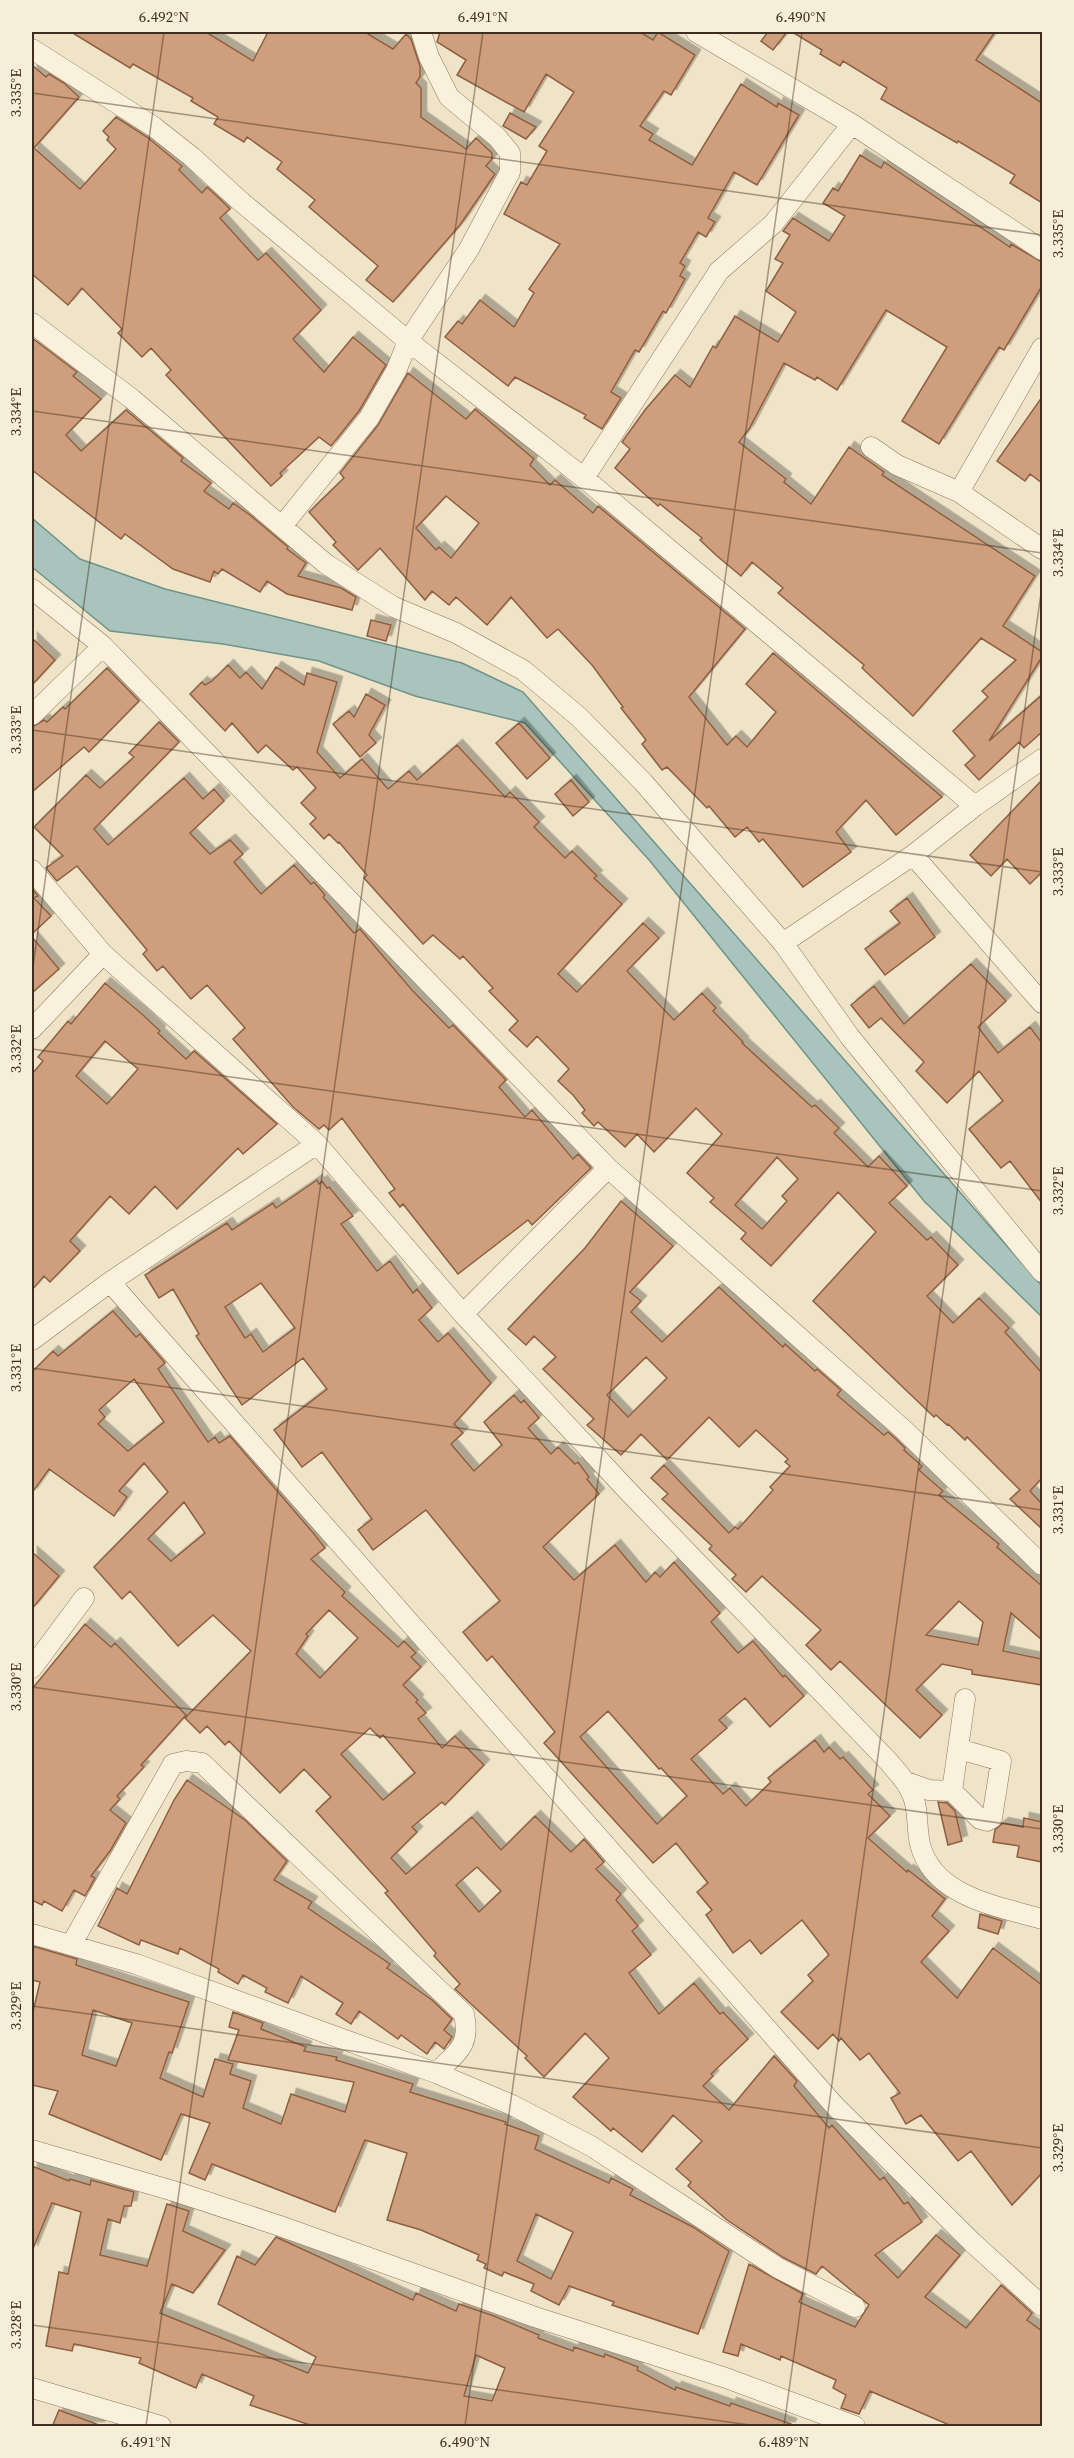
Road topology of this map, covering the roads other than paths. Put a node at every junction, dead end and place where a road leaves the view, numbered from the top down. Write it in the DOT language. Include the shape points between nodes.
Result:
graph roads {
  1 [pos="422,32"];
  2 [pos="696,32"];
  3 [pos="32,49"];
  4 [pos="852,124"];
  5 [pos="1042,250"];
  6 [pos="32,323"];
  7 [pos="408,341"];
  8 [pos="1042,348"];
  9 [pos="871,447"];
  10 [pos="584,478"];
  11 [pos="959,492"];
  12 [pos="282,526"];
  13 [pos="1042,549"];
  14 [pos="32,589"];
  15 [pos="103,646"];
  16 [pos="32,715"];
  17 [pos="1042,759"];
  18 [pos="975,806"];
  19 [pos="913,855"];
  20 [pos="32,870"];
  21 [pos="783,943"];
  22 [pos="103,954"];
  23 [pos="1042,1004"];
  24 [pos="32,1029"];
  25 [pos="317,1144"];
  26 [pos="608,1168"];
  27 [pos="1042,1272"];
  28 [pos="110,1282"];
  29 [pos="463,1314"];
  30 [pos="32,1340"];
  31 [pos="1042,1565"];
  32 [pos="84,1598"];
  33 [pos="32,1668"];
  34 [pos="965,1699"];
  35 [pos="959,1749"];
  36 [pos="906,1782"];
  37 [pos="951,1791"];
  38 [pos="1042,1919"];
  39 [pos="32,1935"];
  40 [pos="71,1945"];
  41 [pos="436,2073"];
  42 [pos="32,2150"];
  43 [pos="1042,2306"];
  44 [pos="855,2307"];
  45 [pos="32,2388"];
  46 [pos="161,2427"];
  47 [pos="855,2427"];
  1 -- 7 [label="street" via="429,57 449,97 497,136 510,153 510,172 468,249"];
  2 -- 4 [label="street"];
  3 -- 7 [label="street" via="154,127"];
  4 -- 5 [label="street"];
  4 -- 10 [label="street" via="773,224 719,271"];
  6 -- 12 [label="street" via="132,399"];
  7 -- 10 [label="street"];
  7 -- 12 [label="street" via="369,418"];
  8 -- 11 [label="street"];
  9 -- 11 [label="street" via="906,470"];
  10 -- 18 [label="street"];
  11 -- 13 [label="street"];
  12 -- 21 [label="street" via="343,576 412,616 497,655 547,688 644,782"];
  14 -- 15 [label="street"];
  15 -- 16 [label="street"];
  15 -- 26 [label="street"];
  17 -- 18 [label="street"];
  18 -- 19 [label="street"];
  19 -- 21 [label="street"];
  19 -- 23 [label="street"];
  20 -- 22 [label="street"];
  21 -- 27 [label="street" via="850,1037"];
  22 -- 24 [label="street"];
  22 -- 25 [label="street"];
  25 -- 28 [label="street"];
  25 -- 29 [label="street"];
  26 -- 29 [label="street"];
  26 -- 31 [label="street" via="904,1430"];
  28 -- 30 [label="street"];
  28 -- 43 [label="street" via="834,2105"];
  29 -- 36 [label="street"];
  32 -- 33 [label="street"];
  34 -- 35 [label="street"];
  35 -- 37 [label="street"];
  35 -- 37 [label="street" via="1001,1761 992,1818 980,1819"];
  36 -- 37 [label="street" via="929,1790"];
  36 -- 38 [label="street" via="914,1801 920,1844 930,1868 953,1889"];
  39 -- 40 [label="street"];
  40 -- 41 [label="street" via="136,1964"];
  40 -- 41 [label="street" via="173,1764 202,1763 464,2013 464,2044"];
  41 -- 44 [label="street" via="512,2105 591,2146 778,2268"];
  42 -- 47 [label="street" via="280,2226 726,2378"];
  45 -- 46 [label="street"];
}
